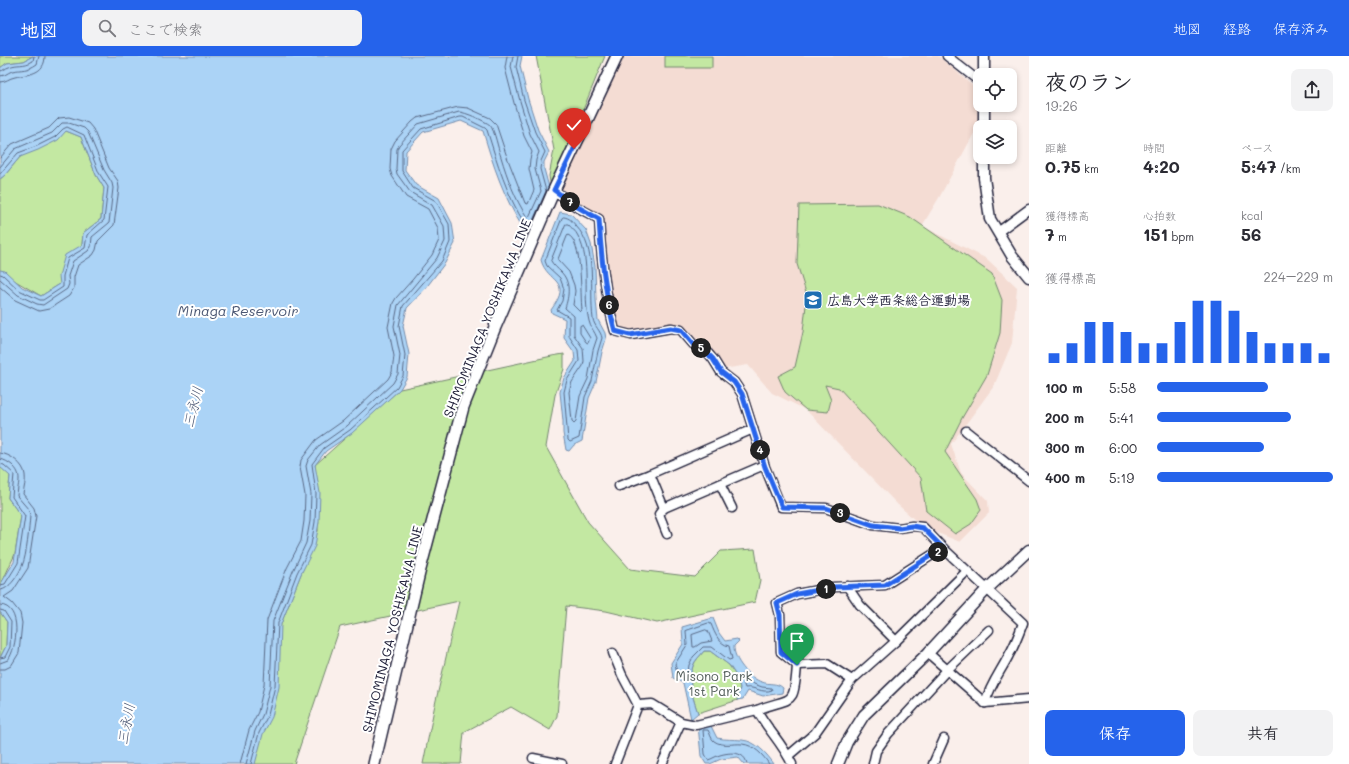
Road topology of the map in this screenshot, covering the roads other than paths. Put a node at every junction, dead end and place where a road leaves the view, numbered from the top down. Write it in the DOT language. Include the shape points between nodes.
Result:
graph roads {
  1 [pos="617,56"];
  2 [pos="947,56"];
  3 [pos="984,56"];
  4 [pos="984,68"];
  5 [pos="973,76"];
  6 [pos="984,164"];
  7 [pos="554,190"];
  8 [pos="1029,209"];
  9 [pos="998,232"];
  10 [pos="1029,277"];
  11 [pos="753,429"];
  12 [pos="966,431"];
  13 [pos="764,465"];
  14 [pos="650,474"];
  15 [pos="1029,481"];
  16 [pos="720,484"];
  17 [pos="619,486"];
  18 [pos="664,508"];
  19 [pos="732,508"];
  20 [pos="667,534"];
  21 [pos="943,548"];
  22 [pos="1029,550"];
  23 [pos="967,571"];
  24 [pos="848,586"];
  25 [pos="987,589"];
  26 [pos="989,630"];
  27 [pos="896,641"];
  28 [pos="613,653"];
  29 [pos="928,653"];
  30 [pos="797,665"];
  31 [pos="947,670"];
  32 [pos="852,680"];
  33 [pos="1029,699"];
  34 [pos="985,703"];
  35 [pos="638,705"];
  36 [pos="757,710"];
  37 [pos="681,722"];
  38 [pos="944,739"];
  39 [pos="533,758"];
  40 [pos="790,760"];
  41 [pos="374,764"];
  42 [pos="562,764"];
  43 [pos="615,764"];
  44 [pos="662,764"];
  45 [pos="838,764"];
  46 [pos="873,764"];
  47 [pos="933,764"];
  1 -- 7 [label="main road, SHIMOMINAGA YOSHIKAWA LINE"];
  2 -- 5 [label="street"];
  3 -- 4 [label="street"];
  6 -- 9 [label="street" via="990,219"];
  7 -- 11 [label="street" via="599,219 601,255 615,331 630,335 671,328 681,330 734,382 742,394"];
  7 -- 41 [label="main road, SHIMOMINAGA YOSHIKAWA LINE" via="463,407 421,565"];
  8 -- 9 [label="street"];
  9 -- 10 [label="street" via="1012,256"];
  11 -- 13 [label="street"];
  11 -- 14 [label="street"];
  12 -- 15 [label="street"];
  13 -- 16 [label="street"];
  13 -- 21 [label="street" via="782,507 826,508 873,525 923,528"];
  14 -- 17 [label="street"];
  14 -- 18 [label="street"];
  16 -- 18 [label="street"];
  16 -- 19 [label="street"];
  18 -- 20 [label="street" via="659,514"];
  21 -- 23 [label="street"];
  21 -- 24 [label="street" via="885,585"];
  22 -- 25 [label="street"];
  23 -- 25 [label="street"];
  23 -- 27 [label="street"];
  24 -- 27 [label="street" via="860,605"];
  24 -- 30 [label="street" via="797,594 777,603 780,615 781,652"];
  25 -- 29 [label="street"];
  25 -- 34 [label="street" via="1022,623 1009,656"];
  26 -- 31 [label="street"];
  27 -- 32 [label="street"];
  28 -- 35 [label="street"];
  29 -- 31 [label="street"];
  29 -- 45 [label="street" via="864,715 847,742"];
  30 -- 32 [label="street" via="827,664"];
  30 -- 36 [label="street" via="793,696 786,702"];
  31 -- 34 [label="street"];
  31 -- 46 [label="street" via="888,734 876,751"];
  32 -- 40 [label="street" via="815,733"];
  33 -- 34 [label="street"];
  35 -- 37 [label="street" via="652,704"];
  35 -- 43 [label="street"];
  36 -- 37 [label="street" via="696,725"];
  36 -- 40 [label="street"];
  37 -- 44 [label="street"];
  38 -- 47 [label="street"];
  39 -- 42 [label="street"];
}
